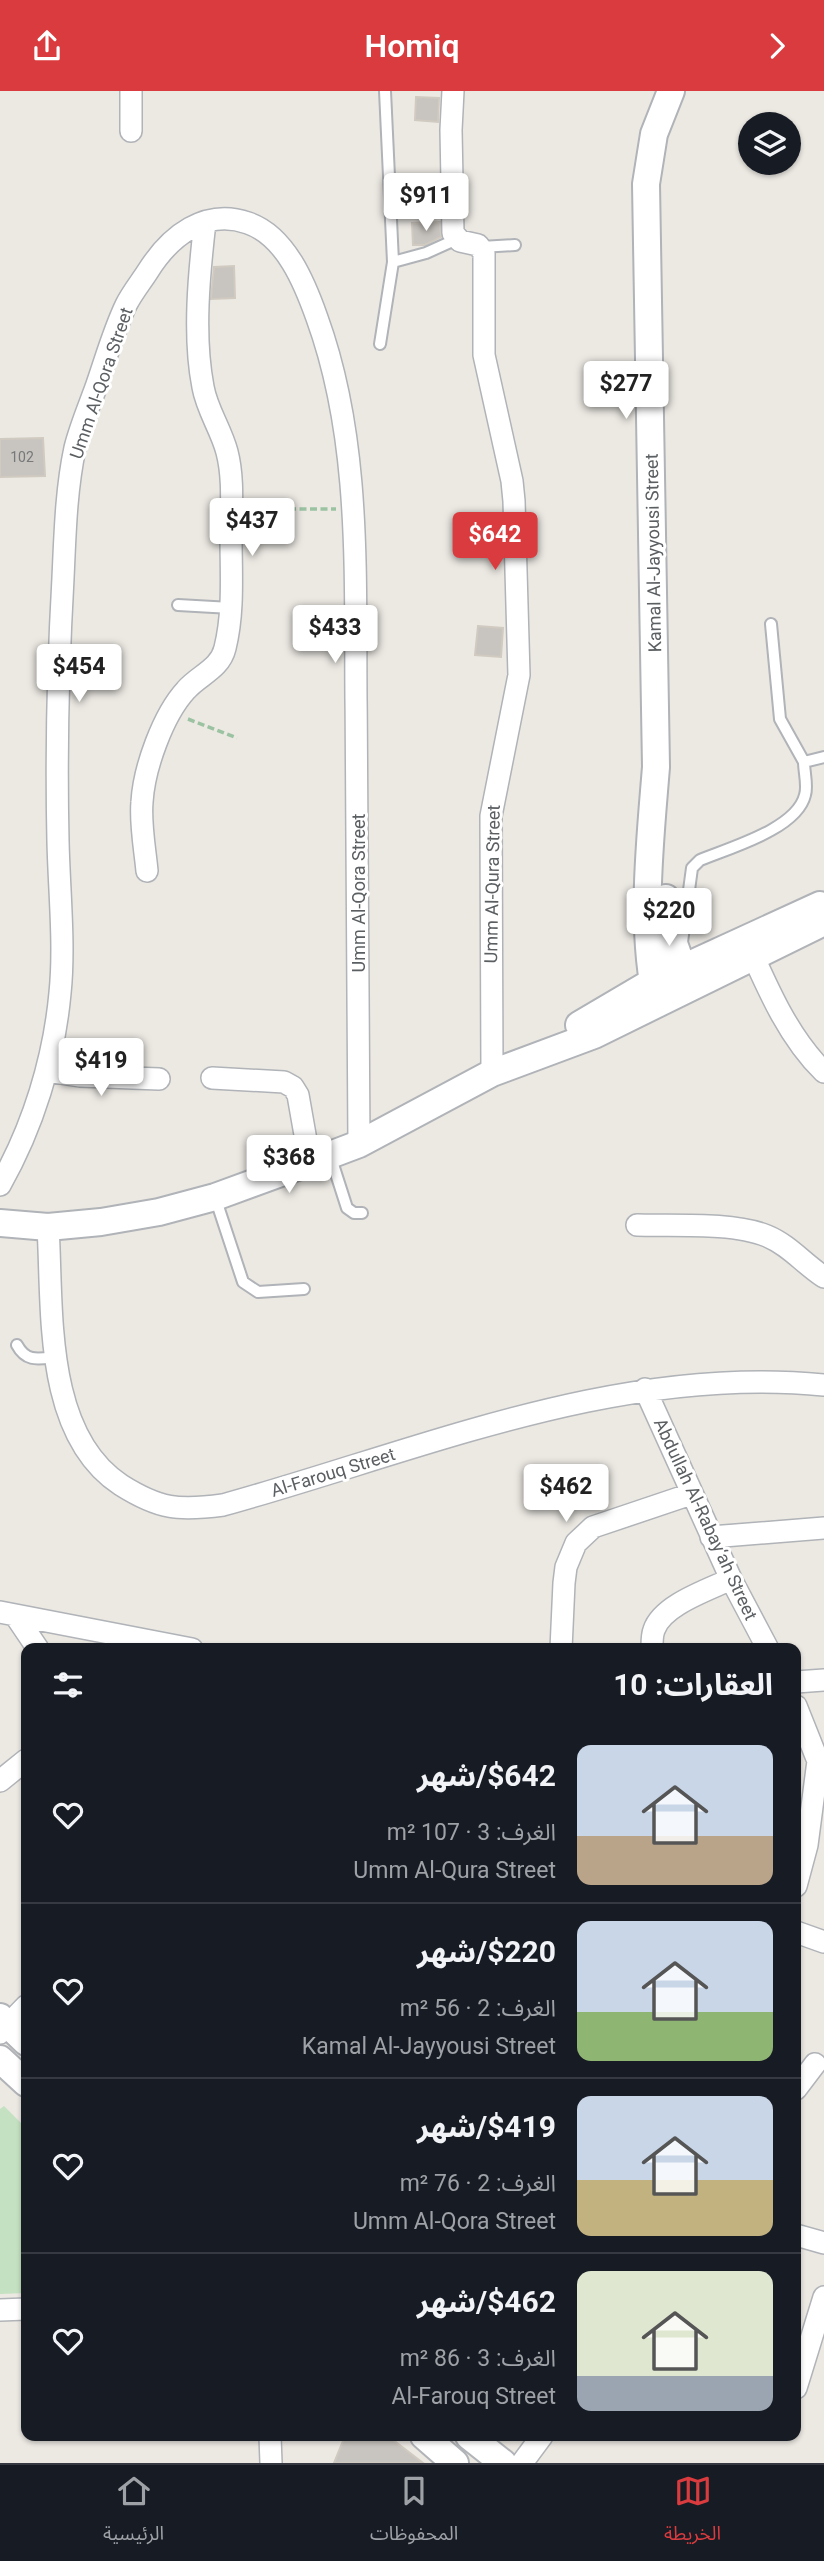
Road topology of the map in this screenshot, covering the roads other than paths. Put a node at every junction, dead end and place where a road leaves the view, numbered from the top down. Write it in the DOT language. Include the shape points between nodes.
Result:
graph roads {
  1 [pos="131,91"];
  2 [pos="385,91"];
  3 [pos="453,91"];
  4 [pos="671,91"];
  5 [pos="131,131"];
  6 [pos="205,222"];
  7 [pos="457,239"];
  8 [pos="515,245"];
  9 [pos="481,247"];
  10 [pos="393,262"];
  11 [pos="380,344"];
  12 [pos="178,605"];
  13 [pos="231,608"];
  14 [pos="771,624"];
  15 [pos="824,757"];
  16 [pos="804,762"];
  17 [pos="147,871"];
  18 [pos="824,904"];
  19 [pos="824,922"];
  20 [pos="750,948"];
  21 [pos="671,983"];
  22 [pos="47,1071"];
  23 [pos="824,1072"];
  24 [pos="492,1073"];
  25 [pos="212,1078"];
  26 [pos="159,1079"];
  27 [pos="359,1144"];
  28 [pos="320,1159"];
  29 [pos="0,1185"];
  30 [pos="215,1197"];
  31 [pos="362,1213"];
  32 [pos="0,1223"];
  33 [pos="637,1225"];
  34 [pos="48,1227"];
  35 [pos="824,1277"];
  36 [pos="304,1289"];
  37 [pos="17,1345"];
  38 [pos="55,1357"];
  39 [pos="824,1385"];
  40 [pos="645,1389"];
  41 [pos="691,1494"];
  42 [pos="824,1528"];
  43 [pos="711,1537"];
  44 [pos="730,1579"];
  45 [pos="8,1614"];
  46 [pos="32,1643"];
  47 [pos="160,1643"];
  48 [pos="562,1643"];
  49 [pos="652,1643"];
  50 [pos="765,1643"];
  51 [pos="824,1680"];
  52 [pos="801,1682"];
  53 [pos="801,1717"];
  54 [pos="801,1759"];
  55 [pos="821,1762"];
  56 [pos="21,1764"];
  57 [pos="1,1779"];
  58 [pos="801,1868"];
  59 [pos="801,1934"];
  60 [pos="824,1942"];
  61 [pos="0,2059"];
  62 [pos="815,2064"];
  63 [pos="21,2078"];
  64 [pos="801,2082"];
  65 [pos="801,2236"];
  66 [pos="824,2243"];
  67 [pos="824,2297"];
  68 [pos="21,2309"];
  69 [pos="0,2311"];
  70 [pos="801,2372"];
  71 [pos="430,2441"];
  72 [pos="475,2441"];
  73 [pos="538,2441"];
  74 [pos="455,2463"];
  75 [pos="503,2463"];
  76 [pos="522,2463"];
  1 -- 5 [label="street"];
  2 -- 10 [label="lane"];
  3 -- 7 [label="street" via="453,229"];
  4 -- 21 [label="street, Kamal Al-Jayyousi Street" via="654,134 646,184 656,767 649,922"];
  6 -- 13 [label="street" via="199,341 209,410 228,455"];
  6 -- 22 [label="street, Umm Al-Qora Street" via="180,232 165,246 126,304 76,443 68,488 58,658 61,987"];
  6 -- 27 [label="street, Umm Al-Qora Street" via="246,222 279,243 314,308 335,378 346,438 353,510"];
  7 -- 9 [label="street"];
  7 -- 10 [label="lane"];
  8 -- 9 [label="lane"];
  9 -- 24 [label="street, Umm Al-Qura Street" via="484,355 514,501 519,665 491,816"];
  10 -- 11 [label="lane"];
  12 -- 13 [label="lane"];
  13 -- 17 [label="street" via="225,651 216,666 187,688 159,734 142,803"];
  14 -- 16 [label="lane" via="780,719"];
  15 -- 16 [label="lane"];
  16 -- 21 [label="lane" via="805,795 794,814 774,829 700,860 692,868"];
  18 -- 20 [label="street"];
  19 -- 20 [label="street"];
  20 -- 21 [label="street"];
  20 -- 23 [label="street" via="783,1017"];
  21 -- 24 [label="street" via="584,1021 552,1049"];
  22 -- 26 [label="street"];
  22 -- 29 [label="street, Umm Al-Qora Street"];
  24 -- 27 [label="street"];
  25 -- 28 [label="street" via="284,1081 293,1087"];
  27 -- 28 [label="street"];
  28 -- 30 [label="street"];
  28 -- 31 [label="lane" via="347,1207"];
  30 -- 34 [label="street" via="159,1212"];
  30 -- 36 [label="lane" via="243,1282 258,1292"];
  32 -- 34 [label="street"];
  33 -- 35 [label="street" via="743,1229 767,1235"];
  34 -- 38 [label="street, Al-Farouq Street"];
  37 -- 38 [label="lane" via="28,1359"];
  38 -- 40 [label="street, Al-Farouq Street" via="61,1392 78,1421 87,1453 109,1477 143,1499 169,1508 232,1503 416,1447"];
  39 -- 40 [label="street, Al-Farouq Street" via="783,1381"];
  40 -- 41 [label="street, Abdullah Al-Rabay‘ah Street"];
  41 -- 43 [label="street, Abdullah Al-Rabay‘ah Street"];
  41 -- 48 [label="street" via="593,1527 576,1543 566,1567"];
  42 -- 43 [label="street"];
  43 -- 44 [label="street, Abdullah Al-Rabay‘ah Street"];
  44 -- 49 [label="street" via="680,1603 663,1617"];
  44 -- 50 [label="street, Abdullah Al-Rabay‘ah Street"];
  45 -- 46 [label="street"];
  45 -- 47 [label="street"];
  51 -- 52 [label="street"];
  53 -- 55 [label="street"];
  54 -- 55 [label="street"];
  55 -- 58 [label="street"];
  56 -- 57 [label="street"];
  59 -- 60 [label="street"];
  61 -- 63 [label="street"];
  62 -- 64 [label="street"];
  65 -- 66 [label="street"];
  67 -- 70 [label="street"];
  68 -- 69 [label="street"];
  71 -- 74 [label="street"];
  72 -- 75 [label="street"];
  73 -- 76 [label="street"];
}
